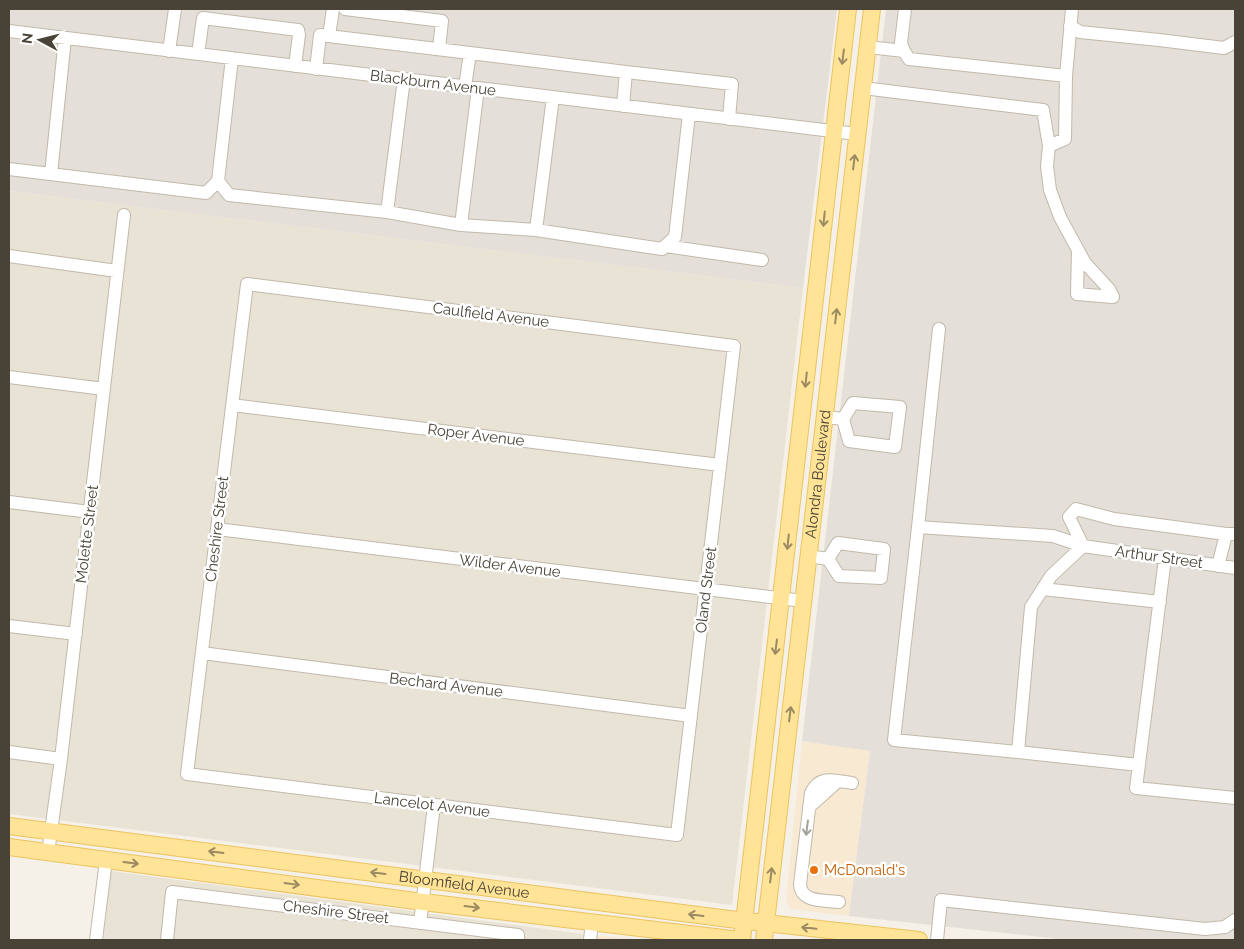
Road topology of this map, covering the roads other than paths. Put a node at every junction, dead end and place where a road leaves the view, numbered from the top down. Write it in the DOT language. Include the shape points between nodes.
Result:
graph roads {
  1 [pos="175,9"];
  2 [pos="333,9"];
  3 [pos="344,9"];
  4 [pos="848,9"];
  5 [pos="872,9"];
  6 [pos="905,9"];
  7 [pos="1072,9"];
  8 [pos="203,13"];
  9 [pos="1070,26"];
  10 [pos="9,31"];
  11 [pos="329,36"];
  12 [pos="64,38"];
  13 [pos="1235,42"];
  14 [pos="868,47"];
  15 [pos="439,49"];
  16 [pos="170,51"];
  17 [pos="904,51"];
  18 [pos="470,53"];
  19 [pos="198,54"];
  20 [pos="232,58"];
  21 [pos="295,66"];
  22 [pos="316,69"];
  23 [pos="626,72"];
  24 [pos="1066,76"];
  25 [pos="404,80"];
  26 [pos="472,88"];
  27 [pos="863,88"];
  28 [pos="553,97"];
  29 [pos="623,106"];
  30 [pos="689,114"];
  31 [pos="728,119"];
  32 [pos="834,132"];
  33 [pos="857,134"];
  34 [pos="1050,146"];
  35 [pos="9,168"];
  36 [pos="50,174"];
  37 [pos="218,181"];
  38 [pos="387,212"];
  39 [pos="124,215"];
  40 [pos="461,225"];
  41 [pos="536,230"];
  42 [pos="665,246"];
  43 [pos="1078,250"];
  44 [pos="9,256"];
  45 [pos="762,260"];
  46 [pos="117,271"];
  47 [pos="247,284"];
  48 [pos="939,329"];
  49 [pos="734,346"];
  50 [pos="9,377"];
  51 [pos="104,389"];
  52 [pos="232,405"];
  53 [pos="824,417"];
  54 [pos="843,419"];
  55 [pos="720,465"];
  56 [pos="9,502"];
  57 [pos="90,512"];
  58 [pos="918,527"];
  59 [pos="217,529"];
  60 [pos="1230,534"];
  61 [pos="1083,546"];
  62 [pos="808,556"];
  63 [pos="1165,558"];
  64 [pos="828,559"];
  65 [pos="1218,566"];
  66 [pos="1235,568"];
  67 [pos="1043,589"];
  68 [pos="706,590"];
  69 [pos="781,599"];
  70 [pos="803,601"];
  71 [pos="1160,602"];
  72 [pos="9,626"];
  73 [pos="76,634"];
  74 [pos="202,653"];
  75 [pos="691,716"];
  76 [pos="9,752"];
  77 [pos="1018,752"];
  78 [pos="61,759"];
  79 [pos="1139,766"];
  80 [pos="187,774"];
  81 [pos="852,783"];
  82 [pos="1235,798"];
  83 [pos="434,805"];
  84 [pos="9,826"];
  85 [pos="51,831"];
  86 [pos="677,835"];
  87 [pos="9,848"];
  88 [pos="48,852"];
  89 [pos="106,860"];
  90 [pos="426,880"];
  91 [pos="423,902"];
  92 [pos="595,902"];
  93 [pos="839,902"];
  94 [pos="1235,920"];
  95 [pos="744,921"];
  96 [pos="592,922"];
  97 [pos="420,923"];
  98 [pos="766,923"];
  99 [pos="652,935"];
  100 [pos="518,938"];
  101 [pos="96,940"];
  102 [pos="167,940"];
  103 [pos="590,940"];
  104 [pos="741,940"];
  105 [pos="764,940"];
  106 [pos="919,940"];
  107 [pos="936,940"];
  1 -- 16 [label="street"];
  2 -- 11 [label="street"];
  3 -- 15 [label="street" via="442,21"];
  4 -- 32 [label="main road, Alondra Boulevard, one-way"];
  5 -- 14 [label="main road, Alondra Boulevard"];
  6 -- 17 [label="street" via="901,43"];
  7 -- 9 [label="street"];
  8 -- 19 [label="street"];
  8 -- 21 [label="street" via="298,30"];
  9 -- 13 [label="street" via="1080,32 1224,48"];
  9 -- 24 [label="street"];
  10 -- 12 [label="street, Blackburn Avenue"];
  11 -- 15 [label="street"];
  11 -- 22 [label="street" via="320,35"];
  12 -- 16 [label="street, Blackburn Avenue"];
  12 -- 36 [label="street"];
  14 -- 17 [label="street"];
  14 -- 27 [label="main road, Alondra Boulevard"];
  15 -- 18 [label="street"];
  16 -- 19 [label="street, Blackburn Avenue"];
  17 -- 24 [label="street" via="909,59"];
  18 -- 23 [label="street"];
  18 -- 26 [label="street"];
  19 -- 20 [label="street, Blackburn Avenue"];
  20 -- 21 [label="street, Blackburn Avenue"];
  20 -- 37 [label="street"];
  21 -- 22 [label="street, Blackburn Avenue"];
  22 -- 25 [label="street, Blackburn Avenue"];
  23 -- 29 [label="street"];
  23 -- 31 [label="street" via="732,84"];
  24 -- 34 [label="street" via="1065,139"];
  25 -- 26 [label="street, Blackburn Avenue"];
  25 -- 38 [label="street"];
  26 -- 28 [label="street, Blackburn Avenue"];
  26 -- 40 [label="street"];
  27 -- 33 [label="main road, Alondra Boulevard"];
  27 -- 34 [label="street" via="1043,110"];
  28 -- 29 [label="street, Blackburn Avenue"];
  28 -- 41 [label="street"];
  29 -- 30 [label="street, Blackburn Avenue"];
  30 -- 31 [label="street, Blackburn Avenue"];
  30 -- 42 [label="street" via="674,237"];
  31 -- 32 [label="street, Blackburn Avenue"];
  32 -- 33 [label="street, Blackburn Avenue"];
  32 -- 69 [label="main road, Alondra Boulevard, one-way"];
  53 -- 33 [label="main road, Alondra Boulevard, one-way"];
  34 -- 43 [label="street" via="1047,166 1050,190"];
  35 -- 36 [label="street"];
  36 -- 37 [label="street" via="206,194"];
  37 -- 38 [label="street" via="229,195"];
  38 -- 40 [label="street"];
  39 -- 46 [label="street, Molette Street"];
  40 -- 41 [label="street"];
  41 -- 42 [label="street" via="662,249"];
  42 -- 45 [label="street"];
  44 -- 46 [label="street"];
  46 -- 51 [label="street, Molette Street"];
  47 -- 49 [label="street, Caulfield Avenue"];
  47 -- 52 [label="street, Cheshire Street"];
  48 -- 58 [label="street"];
  49 -- 55 [label="street, Oland Street"];
  50 -- 51 [label="street"];
  51 -- 57 [label="street, Molette Street"];
  52 -- 55 [label="street, Roper Avenue"];
  52 -- 59 [label="street, Cheshire Street"];
  53 -- 54 [label="street"];
  53 -- 62 [label="main road, Alondra Boulevard"];
  54 -- 54 [label="street" via="849,441 895,447 900,407 853,403"];
  55 -- 68 [label="street, Oland Street"];
  56 -- 57 [label="street"];
  57 -- 73 [label="street, Molette Street"];
  58 -- 61 [label="street, Arthur Street" via="1053,536"];
  58 -- 77 [label="street" via="894,740"];
  59 -- 68 [label="street, Wilder Avenue"];
  59 -- 74 [label="street, Cheshire Street"];
  60 -- 61 [label="street" via="1114,519 1076,509 1069,517"];
  60 -- 65 [label="street"];
  61 -- 63 [label="street, Arthur Street"];
  61 -- 67 [label="street"];
  62 -- 64 [label="street"];
  62 -- 70 [label="main road, Alondra Boulevard"];
  63 -- 65 [label="street, Arthur Street"];
  63 -- 71 [label="street"];
  65 -- 66 [label="street, Arthur Street"];
  67 -- 71 [label="street"];
  67 -- 77 [label="street" via="1031,607"];
  68 -- 69 [label="street, Wilder Avenue"];
  68 -- 75 [label="street, Oland Street"];
  69 -- 70 [label="street, Wilder Avenue"];
  69 -- 95 [label="main road, Alondra Boulevard, one-way"];
  98 -- 70 [label="main road, Alondra Boulevard, one-way"];
  71 -- 79 [label="street"];
  72 -- 73 [label="street"];
  73 -- 78 [label="street, Molette Street"];
  74 -- 75 [label="street, Bechard Avenue"];
  74 -- 80 [label="street, Cheshire Street"];
  75 -- 86 [label="street, Oland Street"];
  76 -- 78 [label="street"];
  77 -- 79 [label="street"];
  78 -- 85 [label="street, Molette Street"];
  79 -- 82 [label="street" via="1136,788"];
  80 -- 83 [label="street, Lancelot Avenue"];
  81 -- 93 [label="street, one-way" via="820,781 814,786 800,884 805,896"];
  83 -- 86 [label="street, Lancelot Avenue"];
  83 -- 90 [label="street"];
  84 -- 85 [label="main road, Bloomfield Avenue"];
  85 -- 88 [label="street, Molette Street"];
  90 -- 85 [label="main road, Bloomfield Avenue, one-way"];
  87 -- 88 [label="main road, Bloomfield Avenue"];
  88 -- 89 [label="main road, Bloomfield Avenue"];
  89 -- 91 [label="main road, Bloomfield Avenue, one-way"];
  89 -- 101 [label="street"];
  90 -- 91 [label="street"];
  90 -- 92 [label="main road, Bloomfield Avenue"];
  91 -- 96 [label="main road, Bloomfield Avenue, one-way"];
  91 -- 97 [label="street"];
  95 -- 92 [label="main road, Bloomfield Avenue, one-way"];
  92 -- 96 [label="main road"];
  94 -- 107 [label="street" via="1226,927 1205,929 941,900"];
  95 -- 98 [label="main road, Bloomfield Avenue"];
  95 -- 104 [label="main road, Alondra Boulevard"];
  96 -- 99 [label="main road, Bloomfield Avenue"];
  96 -- 103 [label="street"];
  97 -- 100 [label="street, Cheshire Street"];
  97 -- 102 [label="street, Cheshire Street" via="172,892"];
  98 -- 105 [label="main road, Alondra Boulevard"];
  106 -- 98 [label="main road, Bloomfield Avenue, one-way"];
  99 -- 104 [label="main road, Bloomfield Avenue"];
}
